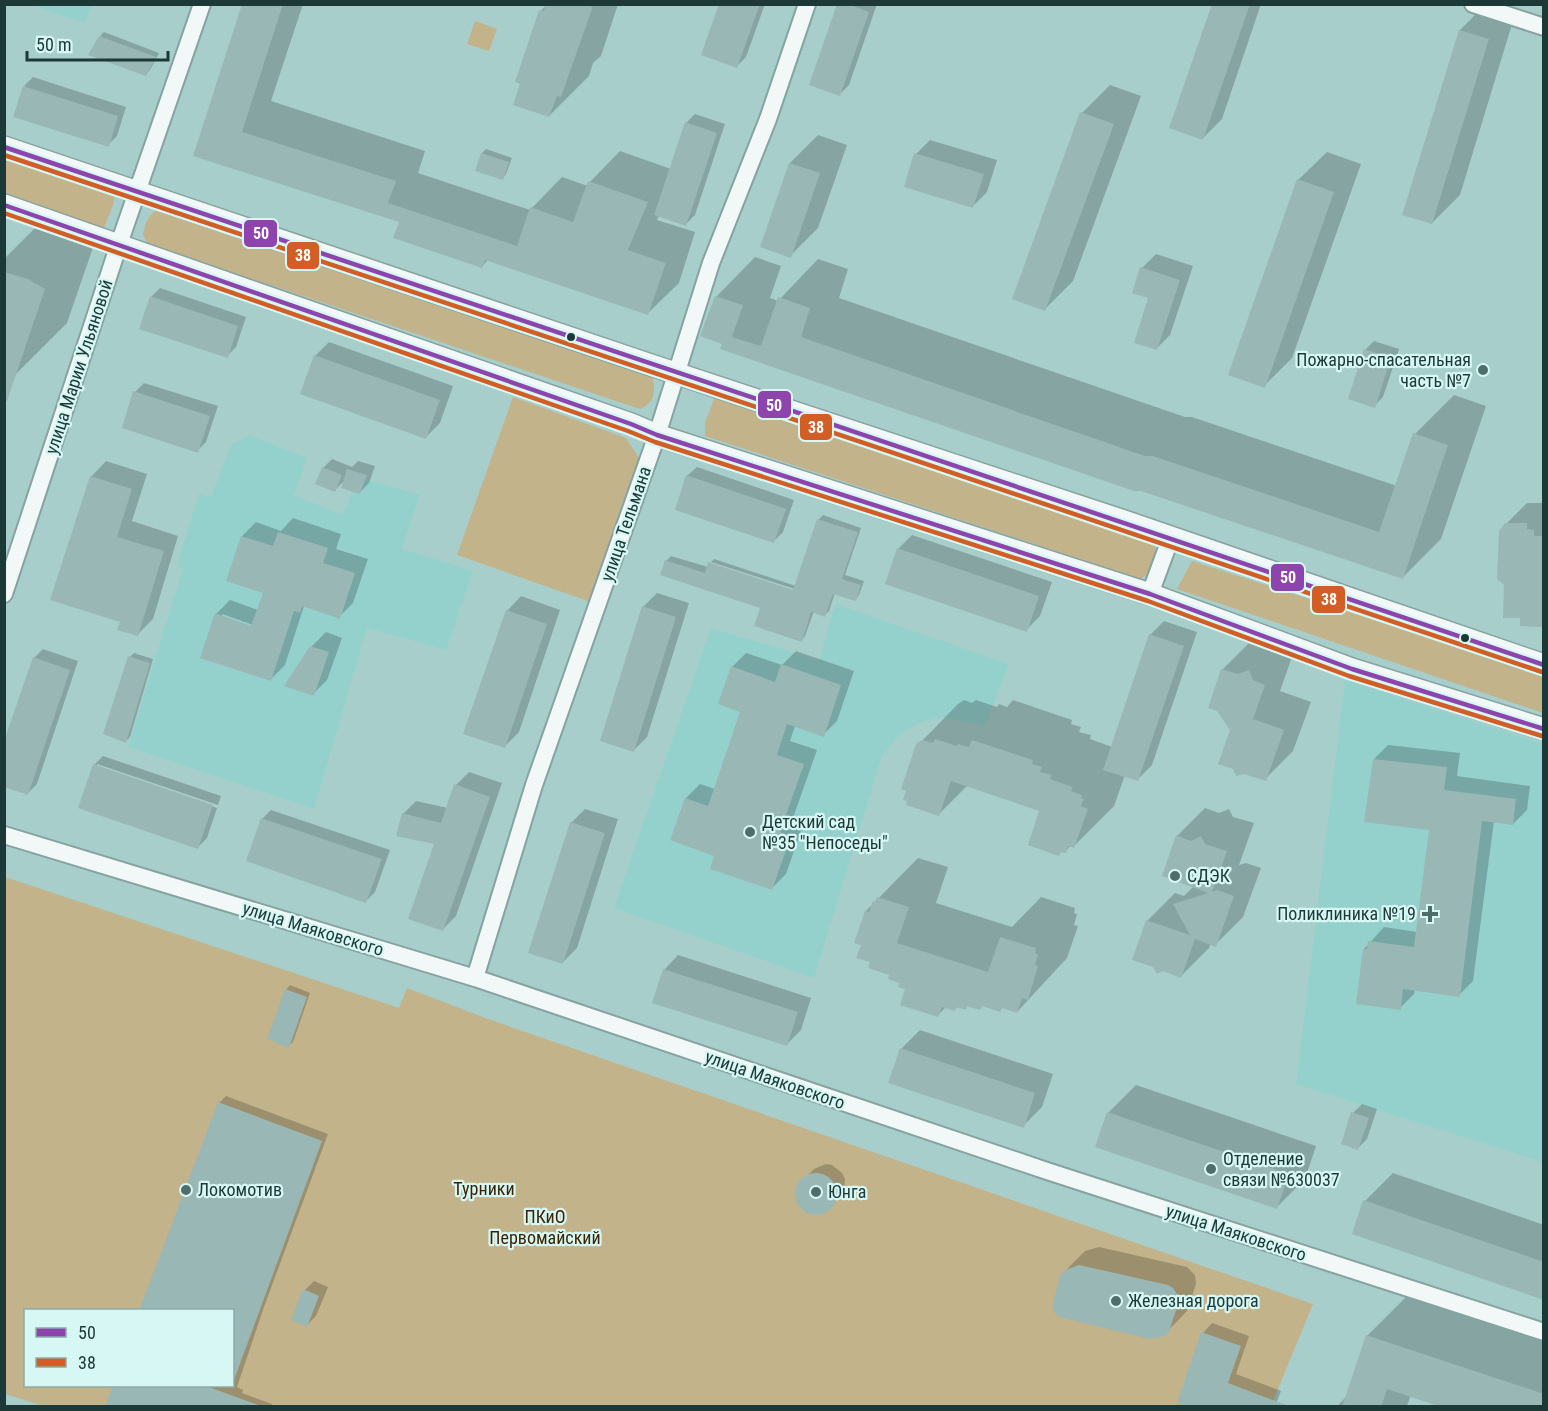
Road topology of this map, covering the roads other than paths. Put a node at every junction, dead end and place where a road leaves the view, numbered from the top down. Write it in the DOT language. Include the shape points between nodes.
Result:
graph roads {
  1 [pos="202,4"];
  2 [pos="807,4"];
  3 [pos="1473,4"];
  4 [pos="1544,27"];
  5 [pos="4,147"];
  6 [pos="137,193"];
  7 [pos="4,205"];
  8 [pos="119,244"];
  9 [pos="676,373"];
  10 [pos="657,435"];
  11 [pos="1171,537"];
  12 [pos="4,594"];
  13 [pos="1150,594"];
  14 [pos="1544,665"];
  15 [pos="1544,729"];
  16 [pos="4,835"];
  17 [pos="474,978"];
  18 [pos="1544,1332"];
  1 -- 6 [label="street, улица Марии Ульяновой"];
  2 -- 9 [label="street, улица Тельмана" via="768,119 711,263"];
  3 -- 4 [label="street"];
  5 -- 6 [label="street"];
  6 -- 8 [label="street, улица Марии Ульяновой"];
  6 -- 9 [label="street"];
  7 -- 8 [label="street"];
  8 -- 10 [label="street"];
  8 -- 12 [label="street, улица Марии Ульяновой"];
  9 -- 10 [label="street, улица Тельмана"];
  9 -- 11 [label="street"];
  10 -- 13 [label="street"];
  10 -- 17 [label="street, улица Тельмана" via="534,786"];
  11 -- 13 [label="street"];
  11 -- 14 [label="street"];
  13 -- 15 [label="street" via="1352,669"];
  16 -- 17 [label="street, улица Маяковского"];
  17 -- 18 [label="street, улица Маяковского"];
}
